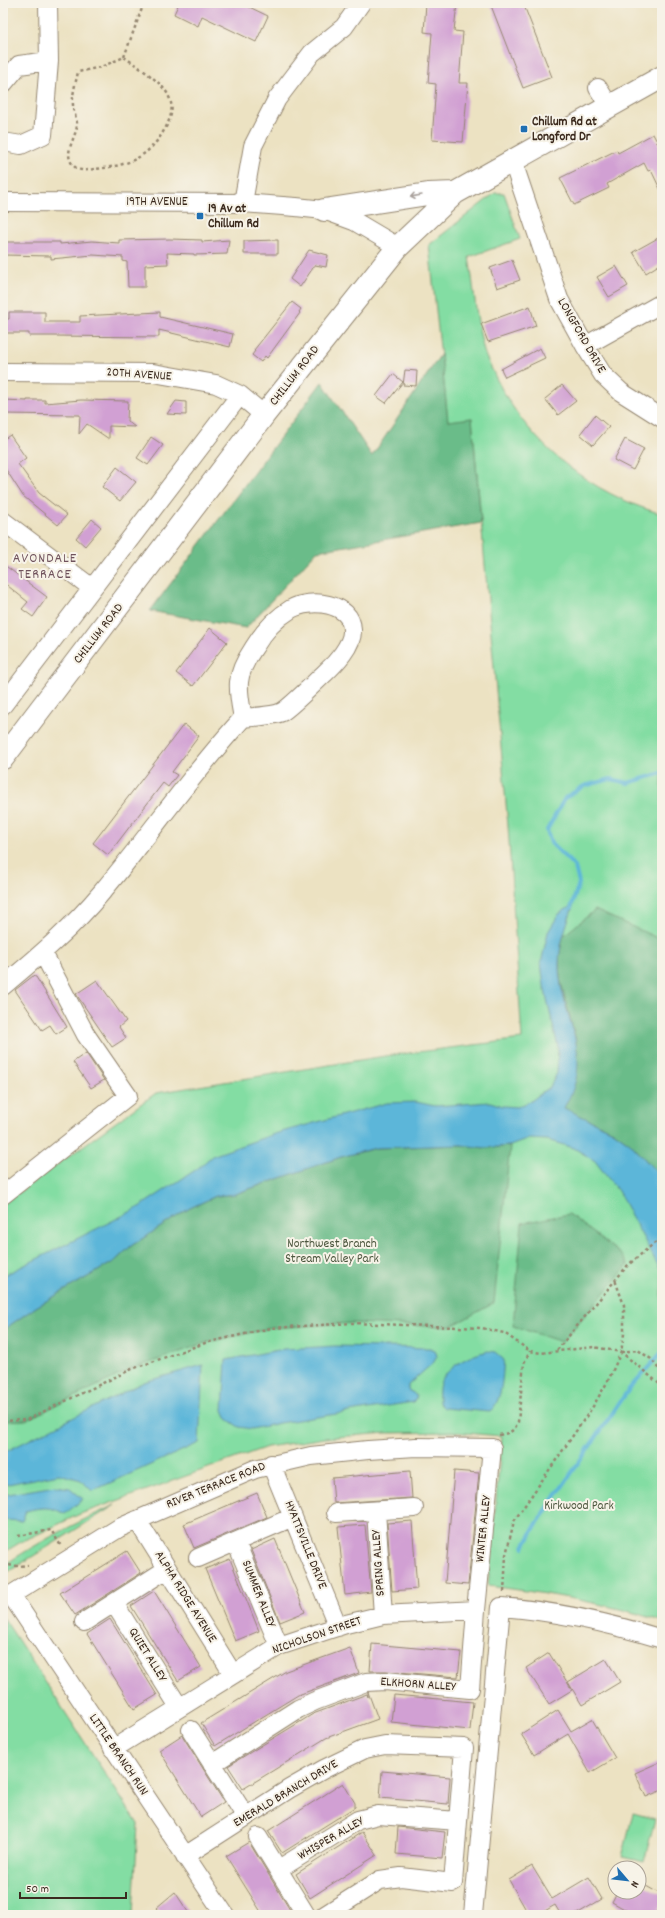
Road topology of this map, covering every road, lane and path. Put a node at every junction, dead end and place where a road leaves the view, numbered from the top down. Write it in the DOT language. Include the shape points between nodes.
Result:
graph roads {
  1 [pos="48,3"];
  2 [pos="144,3"];
  3 [pos="361,3"];
  4 [pos="124,57"];
  5 [pos="49,61"];
  6 [pos="662,77"];
  7 [pos="3,84"];
  8 [pos="3,142"];
  9 [pos="512,159"];
  10 [pos="455,192"];
  11 [pos="3,202"];
  12 [pos="243,203"];
  13 [pos="324,210"];
  14 [pos="398,247"];
  15 [pos="662,303"];
  16 [pos="585,346"];
  17 [pos="3,372"];
  18 [pos="240,395"];
  19 [pos="264,415"];
  20 [pos="662,418"];
  21 [pos="3,521"];
  22 [pos="92,588"];
  23 [pos="3,705"];
  24 [pos="243,718"];
  25 [pos="3,758"];
  26 [pos="43,953"];
  27 [pos="3,986"];
  28 [pos="3,1195"];
  29 [pos="662,1237"];
  30 [pos="615,1280"];
  31 [pos="556,1350"];
  32 [pos="530,1351"];
  33 [pos="621,1352"];
  34 [pos="662,1373"];
  35 [pos="662,1386"];
  36 [pos="3,1422"];
  37 [pos="495,1441"];
  38 [pos="271,1464"];
  39 [pos="414,1508"];
  40 [pos="376,1511"];
  41 [pos="336,1514"];
  42 [pos="293,1517"];
  43 [pos="137,1520"];
  44 [pos="18,1536"];
  45 [pos="236,1542"];
  46 [pos="55,1551"];
  47 [pos="198,1558"];
  48 [pos="36,1563"];
  49 [pos="3,1564"];
  50 [pos="167,1569"];
  51 [pos="11,1595"];
  52 [pos="114,1603"];
  53 [pos="501,1606"];
  54 [pos="476,1610"];
  55 [pos="383,1615"];
  56 [pos="84,1622"];
  57 [pos="338,1627"];
  58 [pos="662,1639"];
  59 [pos="279,1646"];
  60 [pos="233,1674"];
  61 [pos="179,1707"];
  62 [pos="191,1730"];
  63 [pos="113,1749"];
  64 [pos="212,1764"];
  65 [pos="246,1817"];
  66 [pos="458,1821"];
  67 [pos="258,1837"];
  68 [pos="185,1856"];
  69 [pos="279,1869"];
  70 [pos="225,1915"];
  71 [pos="306,1915"];
  72 [pos="325,1915"];
  73 [pos="473,1915"];
  1 -- 5 [label="street"];
  2 -- 4 [label="path"];
  3 -- 12 [label="street" via="344,27 312,53 277,99 253,146"];
  4 -- 4 [label="path" via="152,78 169,97 172,109 169,120 155,145 144,154 113,168 82,170 74,166 70,160 69,148 77,124 73,104 78,72 101,67"];
  5 -- 7 [label="street" via="19,65"];
  5 -- 8 [label="street" via="43,135 21,145"];
  6 -- 9 [label="main road, CHILLUM ROAD" via="603,97"];
  9 -- 10 [label="main road, CHILLUM ROAD"];
  9 -- 16 [label="street, LONGFORD DRIVE" via="559,299"];
  10 -- 13 [label="main road, one-way"];
  10 -- 14 [label="main road, CHILLUM ROAD"];
  11 -- 12 [label="street, 19TH AVENUE"];
  12 -- 13 [label="street, 19TH AVENUE"];
  13 -- 14 [label="street, 19TH AVENUE" via="354,221"];
  14 -- 19 [label="main road, CHILLUM ROAD"];
  15 -- 16 [label="street"];
  16 -- 20 [label="street, LONGFORD DRIVE" via="603,375 621,392"];
  17 -- 18 [label="street, 20TH AVENUE" via="153,373 216,384"];
  18 -- 19 [label="street, 20TH AVENUE"];
  18 -- 22 [label="street"];
  19 -- 25 [label="main road, CHILLUM ROAD"];
  21 -- 22 [label="street"];
  22 -- 23 [label="street"];
  24 -- 24 [label="street" via="239,681 246,661 258,641 275,622 292,609 323,603 338,609 349,618 352,631 347,646 328,670 281,712"];
  24 -- 26 [label="street" via="219,744 101,893"];
  26 -- 27 [label="street"];
  26 -- 28 [label="street" via="86,1035 128,1096"];
  29 -- 30 [label="path" via="628,1264"];
  30 -- 31 [label="path"];
  30 -- 33 [label="path" via="624,1305"];
  31 -- 32 [label="path" via="541,1353"];
  31 -- 33 [label="path" via="594,1347"];
  32 -- 36 [label="path" via="504,1333 482,1328 353,1323 271,1328 205,1343 132,1369 26,1420"];
  32 -- 37 [label="path" via="524,1363 518,1422 515,1429"];
  33 -- 34 [label="path" via="638,1350 648,1356"];
  33 -- 35 [label="path"];
  33 -- 53 [label="path" via="592,1408 514,1521 506,1555"];
  37 -- 38 [label="street, RIVER TERRACE ROAD" via="368,1450 311,1456"];
  37 -- 54 [label="street, WINTER ALLEY"];
  38 -- 42 [label="street, HYATTSVILLE DRIVE"];
  38 -- 43 [label="street, RIVER TERRACE ROAD"];
  39 -- 40 [label="street, SPRING ALLEY"];
  40 -- 41 [label="street, SPRING ALLEY"];
  40 -- 55 [label="street, SPRING ALLEY"];
  42 -- 45 [label="street"];
  42 -- 57 [label="street, HYATTSVILLE DRIVE"];
  43 -- 50 [label="street, ALPHA RIDGE AVENUE"];
  43 -- 51 [label="street, RIVER TERRACE ROAD" via="119,1528"];
  44 -- 46 [label="path" via="51,1530 61,1547"];
  45 -- 47 [label="street"];
  45 -- 59 [label="street, SUMMER ALLEY"];
  48 -- 49 [label="path" via="20,1566"];
  50 -- 52 [label="street"];
  50 -- 60 [label="street, ALPHA RIDGE AVENUE"];
  51 -- 63 [label="street, LITTLE BRANCH RUN"];
  52 -- 56 [label="street"];
  52 -- 61 [label="street, QUIET ALLEY"];
  53 -- 58 [label="street" via="580,1618"];
  53 -- 73 [label="street"];
  54 -- 55 [label="street, NICHOLSON STREET"];
  54 -- 64 [label="street, ELKHORN ALLEY" via="470,1689 385,1681 366,1682 298,1709"];
  55 -- 57 [label="street, NICHOLSON STREET"];
  57 -- 59 [label="street, NICHOLSON STREET"];
  59 -- 60 [label="street, NICHOLSON STREET"];
  60 -- 61 [label="street, NICHOLSON STREET"];
  61 -- 63 [label="street, NICHOLSON STREET"];
  62 -- 64 [label="street"];
  63 -- 68 [label="street, LITTLE BRANCH RUN"];
  64 -- 65 [label="street"];
  65 -- 66 [label="street, EMERALD BRANCH DRIVE" via="324,1768 365,1750 385,1745 464,1748"];
  65 -- 68 [label="street, EMERALD BRANCH DRIVE"];
  66 -- 69 [label="street, WHISPER ALLEY" via="378,1815 358,1820"];
  66 -- 72 [label="street" via="453,1883 401,1877 380,1880"];
  67 -- 69 [label="street"];
  68 -- 70 [label="street, LITTLE BRANCH RUN"];
  69 -- 71 [label="street"];
}
